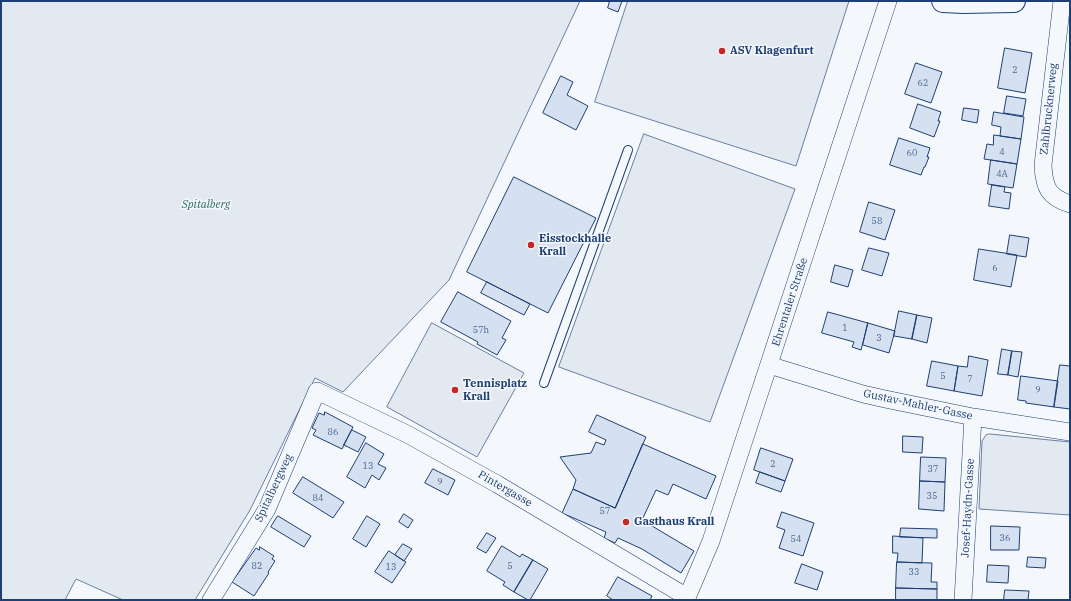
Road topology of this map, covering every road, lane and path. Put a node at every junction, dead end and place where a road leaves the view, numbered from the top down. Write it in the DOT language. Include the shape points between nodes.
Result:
graph roads {
  1 [pos="888,1"];
  2 [pos="943,1"];
  3 [pos="1014,1"];
  4 [pos="1062,1"];
  5 [pos="628,150"];
  6 [pos="1070,204"];
  7 [pos="769,365"];
  8 [pos="544,383"];
  9 [pos="317,391"];
  10 [pos="973,417"];
  11 [pos="1070,432"];
  12 [pos="686,599"];
  13 [pos="211,600"];
  14 [pos="963,600"];
  1 -- 7 [label="street, Ehrentaler Straße"];
  2 -- 3 [label="street"];
  4 -- 6 [label="street, Zahlbrucknerweg" via="1043,165 1044,180 1050,192 1059,200"];
  5 -- 8 [label="lane"];
  7 -- 10 [label="street, Gustav-Mahler-Gasse" via="863,394"];
  7 -- 12 [label="street, Ehrentaler Straße" via="711,541"];
  9 -- 12 [label="street, Pintergasse" via="406,434 496,484"];
  9 -- 13 [label="street, Spitalbergweg" via="267,509"];
  10 -- 11 [label="street, Gustav-Mahler-Gasse"];
  10 -- 14 [label="street, Josef-Haydn-Gasse"];
}
